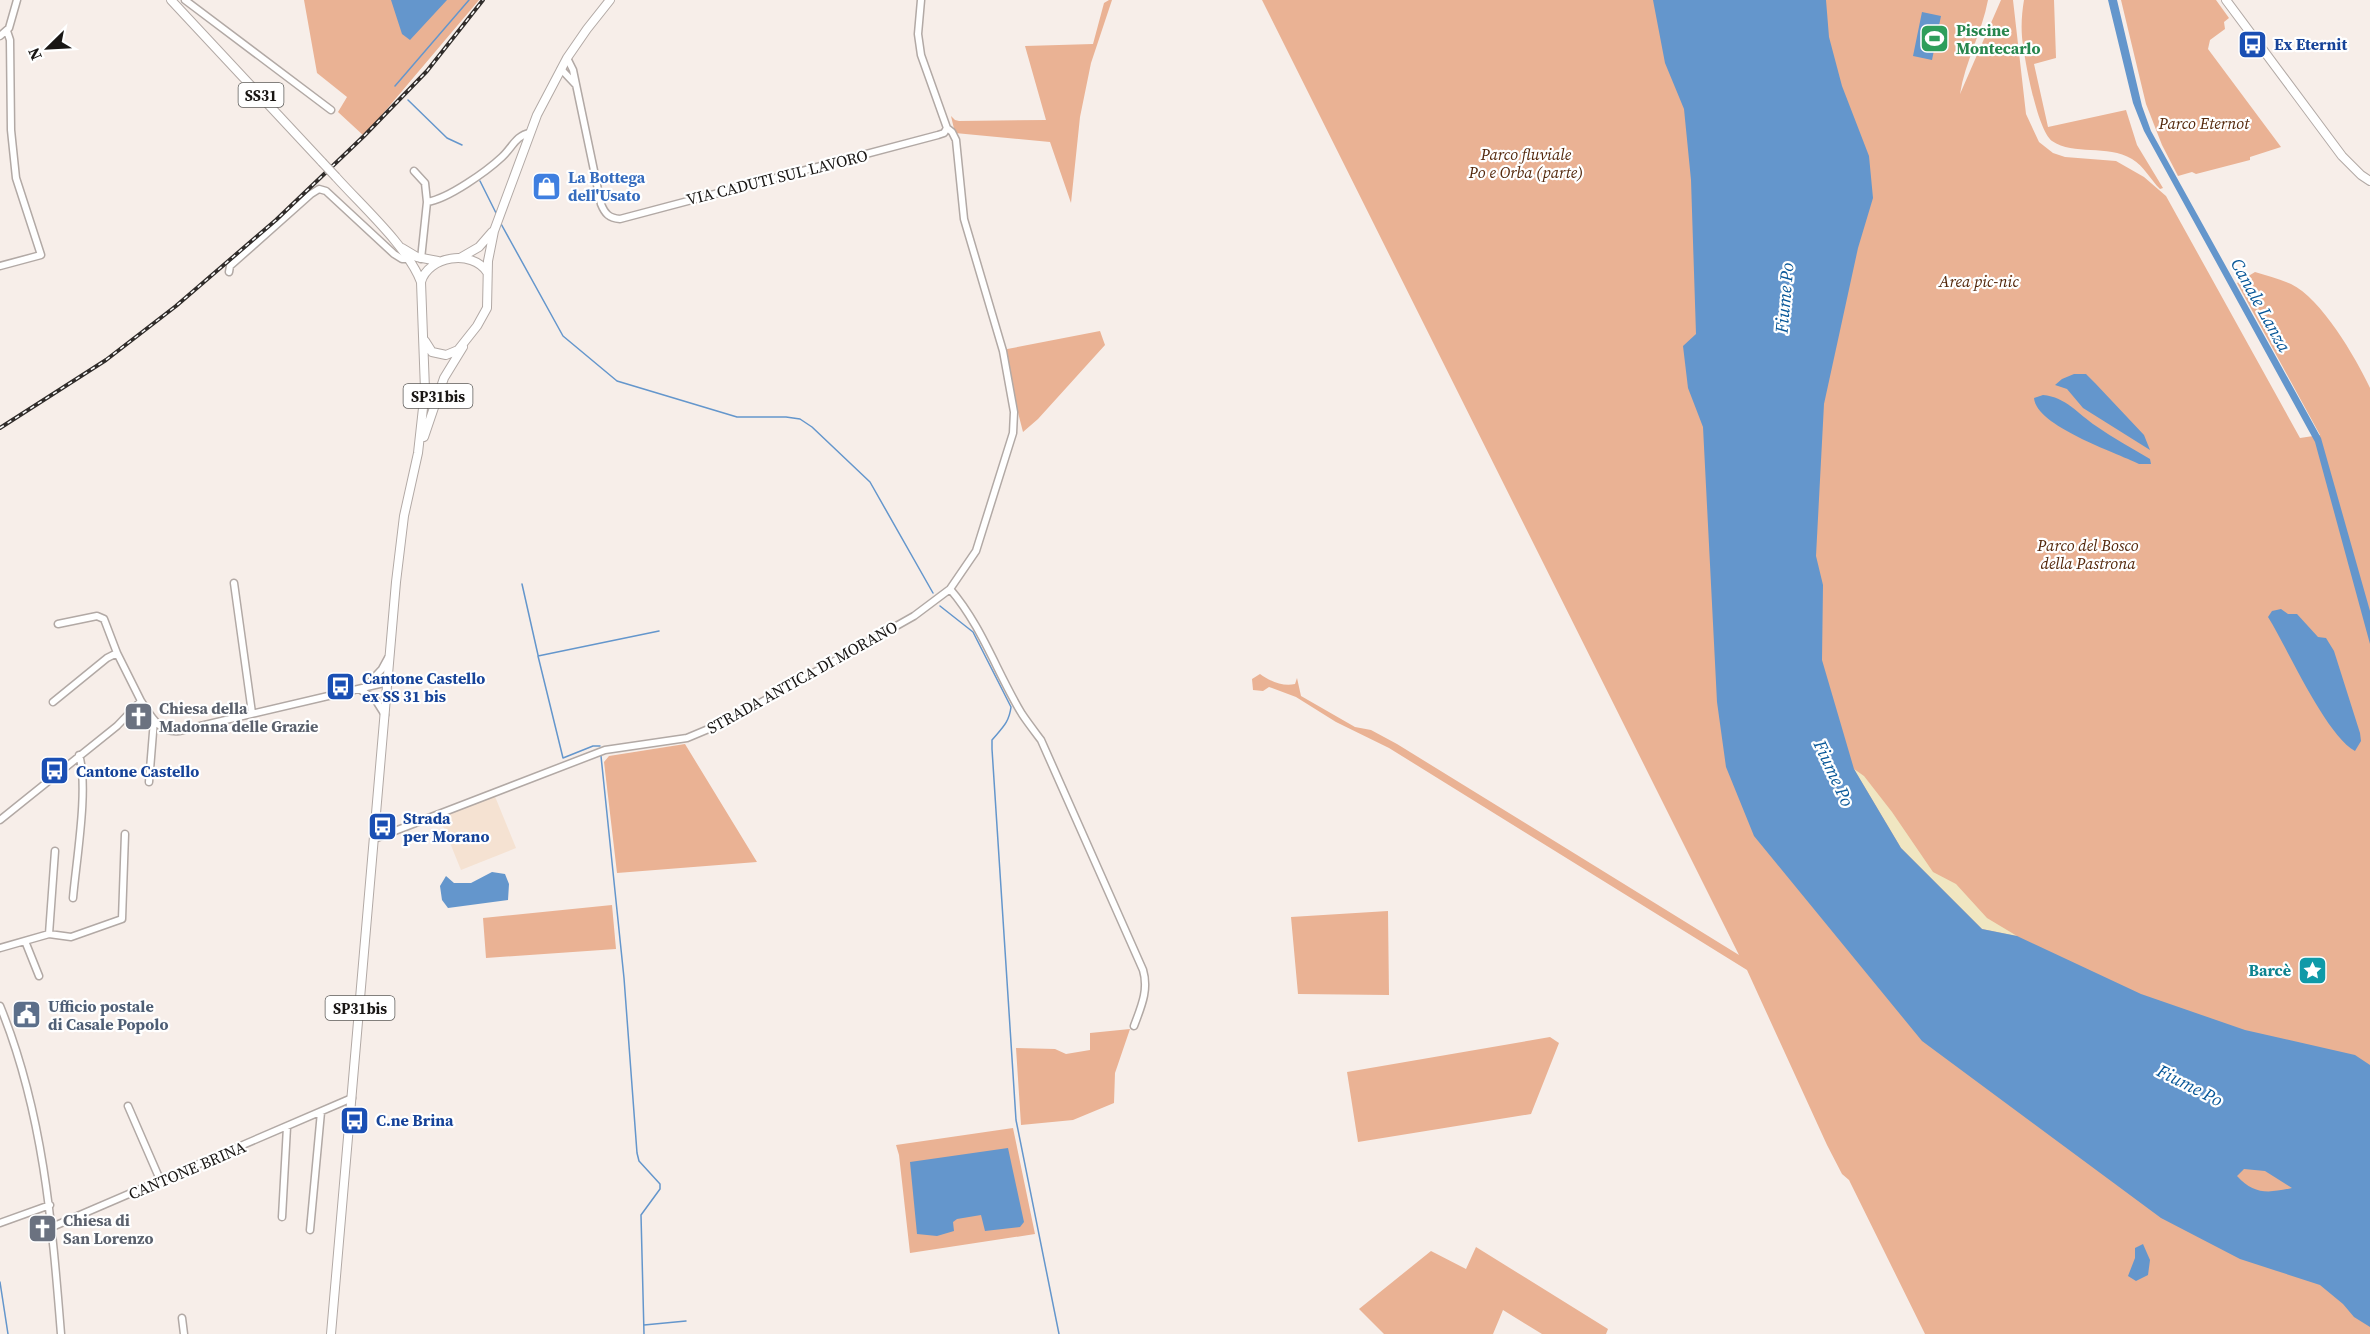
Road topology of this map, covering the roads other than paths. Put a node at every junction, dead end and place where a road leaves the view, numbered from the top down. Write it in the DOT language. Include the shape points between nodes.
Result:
graph roads {
  1 [pos="17,0"];
  2 [pos="171,0"];
  3 [pos="185,0"];
  4 [pos="610,0"];
  5 [pos="921,0"];
  6 [pos="2226,0"];
  7 [pos="7,31"];
  8 [pos="0,36"];
  9 [pos="567,58"];
  10 [pos="561,69"];
  11 [pos="576,85"];
  12 [pos="331,110"];
  13 [pos="947,128"];
  14 [pos="530,133"];
  15 [pos="414,171"];
  16 [pos="2370,181"];
  17 [pos="427,202"];
  18 [pos="495,228"];
  19 [pos="416,259"];
  20 [pos="459,259"];
  21 [pos="442,260"];
  22 [pos="0,266"];
  23 [pos="229,272"];
  24 [pos="487,272"];
  25 [pos="421,282"];
  26 [pos="424,339"];
  27 [pos="464,343"];
  28 [pos="418,453"];
  29 [pos="234,583"];
  30 [pos="950,589"];
  31 [pos="58,624"];
  32 [pos="117,653"];
  33 [pos="390,654"];
  34 [pos="388,682"];
  35 [pos="362,688"];
  36 [pos="141,701"];
  37 [pos="53,702"];
  38 [pos="252,713"];
  39 [pos="385,716"];
  40 [pos="154,720"];
  41 [pos="79,755"];
  42 [pos="149,782"];
  43 [pos="0,820"];
  44 [pos="125,834"];
  45 [pos="374,838"];
  46 [pos="55,851"];
  47 [pos="73,898"];
  48 [pos="49,934"];
  49 [pos="25,941"];
  50 [pos="0,948"];
  51 [pos="39,976"];
  52 [pos="0,1006"];
  53 [pos="1134,1026"];
  54 [pos="352,1098"];
  55 [pos="128,1106"];
  56 [pos="321,1112"];
  57 [pos="287,1127"];
  58 [pos="161,1182"];
  59 [pos="50,1205"];
  60 [pos="282,1217"];
  61 [pos="0,1223"];
  62 [pos="52,1227"];
  63 [pos="310,1230"];
  64 [pos="182,1318"];
  65 [pos="61,1334"];
  66 [pos="183,1334"];
  67 [pos="331,1334"];
  1 -- 7 [label="street"];
  2 -- 19 [label="main road, SS31, bridge" via="398,245"];
  3 -- 12 [label="street"];
  4 -- 9 [label="main road"];
  5 -- 13 [label="street" via="921,55"];
  6 -- 16 [label="main road" via="2342,156"];
  7 -- 8 [label="street"];
  7 -- 22 [label="street" via="16,178 41,255"];
  9 -- 10 [label="main road"];
  9 -- 11 [label="street, VIA CADUTI SUL LAVORO"];
  10 -- 11 [label="street"];
  10 -- 14 [label="main road"];
  11 -- 13 [label="street, VIA CADUTI SUL LAVORO" via="601,204 604,212 620,219 938,135"];
  13 -- 30 [label="street, STRADA ANTICA DI MORANO" via="956,140 964,219 1003,351 1014,412 1013,433 976,551"];
  14 -- 17 [label="street" via="517,139 505,155 478,177"];
  14 -- 18 [label="main road"];
  15 -- 17 [label="street" via="425,183"];
  17 -- 19 [label="street"];
  18 -- 20 [label="main road" via="479,247"];
  18 -- 24 [label="main road"];
  19 -- 21 [label="main road, SS31"];
  19 -- 23 [label="street" via="402,259 394,254 326,191 319,189 230,266"];
  19 -- 25 [label="main road, SS31"];
  20 -- 21 [label="main road"];
  20 -- 24 [label="main road" via="476,261"];
  21 -- 25 [label="main road" via="427,269"];
  24 -- 27 [label="main road" via="487,308"];
  25 -- 26 [label="main road"];
  26 -- 27 [label="main road" via="432,352 442,355 451,354"];
  26 -- 28 [label="main road, SP31bis" via="425,390"];
  27 -- 28 [label="main road, SP31bis" via="444,378"];
  28 -- 33 [label="main road, SP31bis" via="401,533"];
  29 -- 38 [label="street"];
  30 -- 45 [label="street, STRADA ANTICA DI MORANO" via="914,616 730,720 687,738 605,750"];
  30 -- 53 [label="street" via="981,634 1041,740 1143,970 1145,994"];
  31 -- 32 [label="street" via="97,616 104,619"];
  32 -- 36 [label="street"];
  32 -- 37 [label="street"];
  33 -- 34 [label="main road, SP31bis"];
  33 -- 35 [label="street" via="382,669"];
  34 -- 35 [label="street"];
  34 -- 39 [label="main road, SP31bis"];
  35 -- 38 [label="street"];
  35 -- 39 [label="street" via="375,699"];
  36 -- 40 [label="street"];
  36 -- 41 [label="street" via="117,726"];
  38 -- 40 [label="street" via="179,731 165,730"];
  39 -- 45 [label="main road, SP31bis"];
  40 -- 42 [label="street"];
  41 -- 43 [label="street"];
  41 -- 47 [label="street" via="81,804"];
  44 -- 48 [label="street" via="122,919 71,937"];
  45 -- 54 [label="main road, SP31bis"];
  46 -- 48 [label="street"];
  48 -- 49 [label="street"];
  49 -- 50 [label="street"];
  49 -- 51 [label="street"];
  52 -- 59 [label="street" via="34,1112"];
  54 -- 56 [label="street, CANTONE BRINA"];
  54 -- 67 [label="main road, SP31bis"];
  55 -- 58 [label="street"];
  56 -- 57 [label="street, CANTONE BRINA"];
  56 -- 63 [label="street"];
  57 -- 58 [label="street, CANTONE BRINA"];
  57 -- 60 [label="street"];
  58 -- 62 [label="street, CANTONE BRINA"];
  59 -- 61 [label="street"];
  59 -- 62 [label="street"];
  62 -- 65 [label="street"];
  64 -- 66 [label="street"];
}
